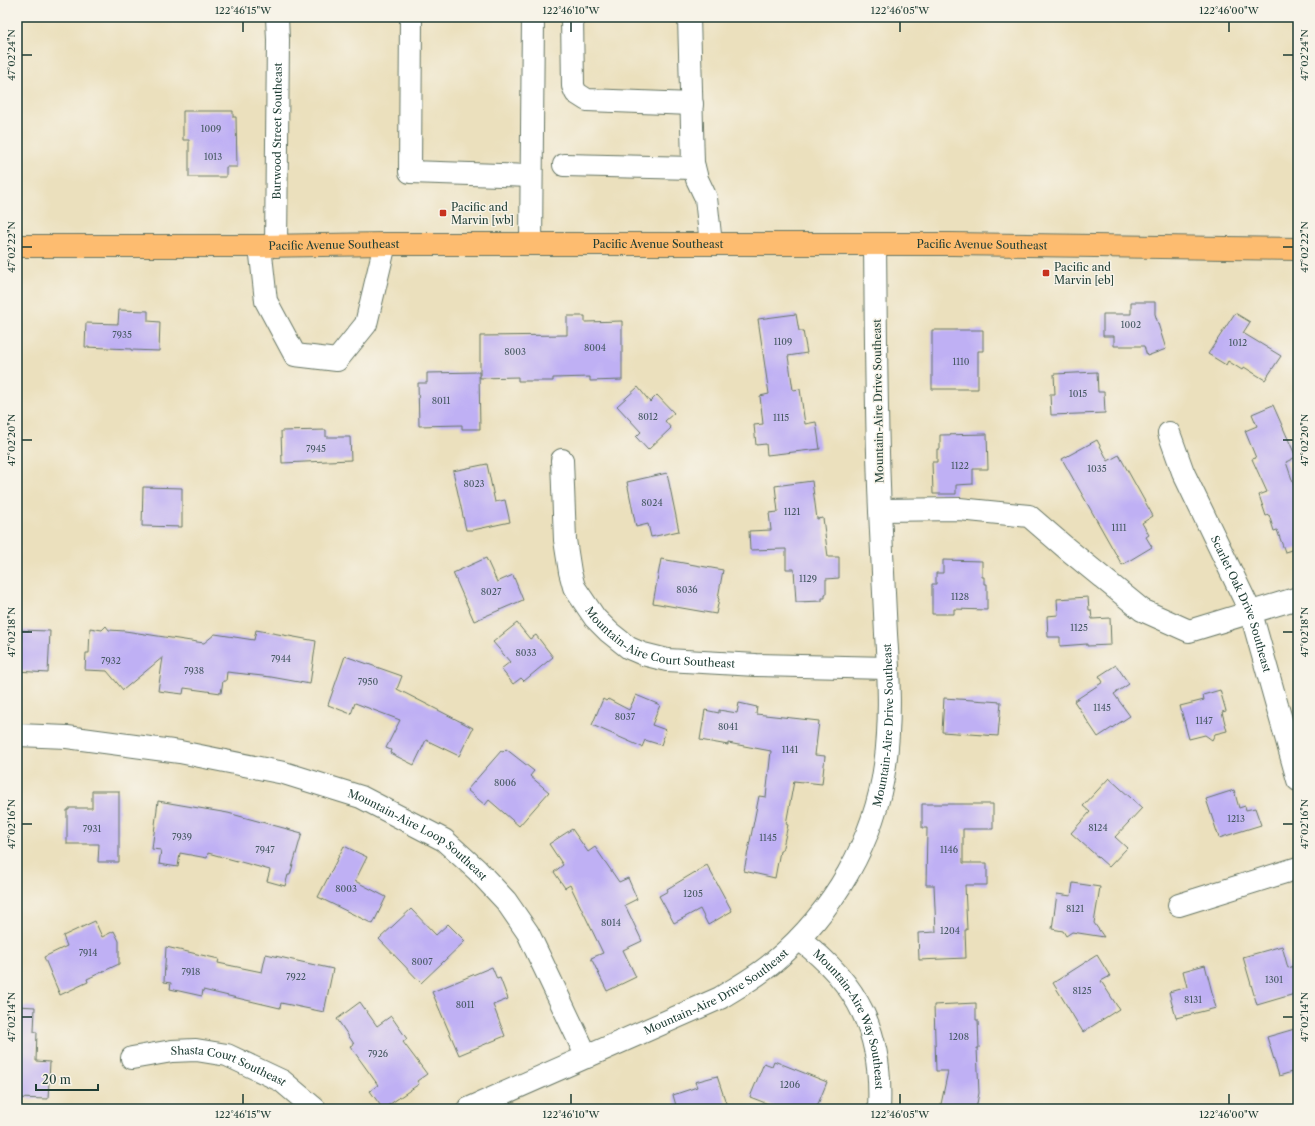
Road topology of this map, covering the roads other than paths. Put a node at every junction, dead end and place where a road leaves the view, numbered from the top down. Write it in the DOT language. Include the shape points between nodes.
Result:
graph roads {
  1 [pos="277,17"];
  2 [pos="411,17"];
  3 [pos="533,17"];
  4 [pos="572,17"];
  5 [pos="689,17"];
  6 [pos="692,104"];
  7 [pos="564,166"];
  8 [pos="694,168"];
  9 [pos="531,176"];
  10 [pos="385,244"];
  11 [pos="531,244"];
  12 [pos="711,244"];
  13 [pos="875,244"];
  14 [pos="17,246"];
  15 [pos="268,246"];
  16 [pos="1298,249"];
  17 [pos="1169,433"];
  18 [pos="562,460"];
  19 [pos="880,510"];
  20 [pos="1298,598"];
  21 [pos="1251,613"];
  22 [pos="888,668"];
  23 [pos="17,735"];
  24 [pos="1298,780"];
  25 [pos="1298,868"];
  26 [pos="1179,905"];
  27 [pos="799,939"];
  28 [pos="587,1056"];
  29 [pos="132,1058"];
  30 [pos="315,1109"];
  31 [pos="468,1109"];
  32 [pos="879,1109"];
  1 -- 15 [label="street, Burwood Street Southeast"];
  2 -- 9 [label="street" via="410,172"];
  3 -- 9 [label="street"];
  4 -- 6 [label="street" via="573,86 576,94 587,100"];
  5 -- 6 [label="street"];
  6 -- 8 [label="street"];
  7 -- 8 [label="street"];
  8 -- 12 [label="street" via="706,198"];
  9 -- 11 [label="street"];
  10 -- 11 [label="main road, Pacific Avenue Southeast"];
  10 -- 15 [label="main road, Pacific Avenue Southeast"];
  10 -- 15 [label="street, Burwood Street Southeast" via="366,324 337,360 295,355 266,301"];
  11 -- 12 [label="main road, Pacific Avenue Southeast"];
  12 -- 13 [label="main road, Pacific Avenue Southeast"];
  13 -- 16 [label="main road, Pacific Avenue Southeast"];
  13 -- 19 [label="street, Mountain-Aire Drive Southeast"];
  14 -- 15 [label="main road, Pacific Avenue Southeast"];
  17 -- 21 [label="street, Scarlet Oak Drive Southeast" via="1183,472"];
  18 -- 22 [label="street, Mountain-Aire Court Southeast" via="565,540 574,587 596,618 629,648 667,660"];
  19 -- 21 [label="street" via="959,509 1029,516 1142,610 1190,631"];
  19 -- 22 [label="street, Mountain-Aire Drive Southeast"];
  20 -- 21 [label="street"];
  21 -- 24 [label="street, Scarlet Oak Drive Southeast"];
  22 -- 27 [label="street, Mountain-Aire Drive Southeast" via="885,766 875,809 860,850 839,888"];
  23 -- 28 [label="street, Mountain-Aire Loop Southeast" via="67,737 180,752 284,773 361,797 444,840 506,901 523,926"];
  25 -- 26 [label="street"];
  27 -- 28 [label="street, Mountain-Aire Drive Southeast" via="775,962 720,998"];
  27 -- 32 [label="street, Mountain-Aire Way Southeast" via="836,971 863,1012 878,1060"];
  28 -- 31 [label="street"];
  29 -- 30 [label="street, Shasta Court Southeast" via="178,1050 227,1055 282,1081"];
}
